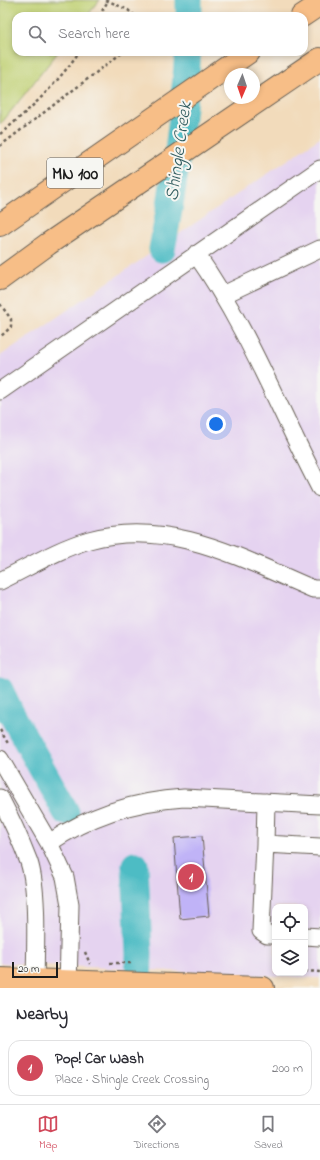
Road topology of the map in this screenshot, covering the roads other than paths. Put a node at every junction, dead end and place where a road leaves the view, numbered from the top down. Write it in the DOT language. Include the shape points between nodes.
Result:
graph roads {
  1 [pos="320,4"];
  2 [pos="308,12"];
  3 [pos="243,56"];
  4 [pos="320,59"];
  5 [pos="320,169"];
  6 [pos="0,226"];
  7 [pos="320,249"];
  8 [pos="196,254"];
  9 [pos="0,279"];
  10 [pos="223,295"];
  11 [pos="0,391"];
  12 [pos="320,488"];
  13 [pos="0,581"];
  14 [pos="320,589"];
  15 [pos="0,759"];
  16 [pos="0,798"];
  17 [pos="266,802"];
  18 [pos="320,805"];
  19 [pos="49,843"];
  20 [pos="265,844"];
  21 [pos="320,847"];
  22 [pos="272,935"];
  23 [pos="308,936"];
  24 [pos="320,936"];
  25 [pos="0,979"];
  26 [pos="35,984"];
  27 [pos="68,985"];
  28 [pos="263,988"];
  1 -- 2 [label="main road"];
  3 -- 6 [label="main road, MN 100"];
  4 -- 9 [label="main road, MN 100"];
  5 -- 8 [label="street"];
  7 -- 10 [label="street"];
  8 -- 10 [label="street"];
  8 -- 11 [label="street"];
  10 -- 12 [label="street"];
  13 -- 14 [label="street" via="60,551 89,540 132,534 169,535 209,545 313,589"];
  15 -- 19 [label="street"];
  16 -- 26 [label="street" via="29,863 33,883"];
  17 -- 18 [label="street"];
  17 -- 19 [label="street" via="184,798 143,802 80,824"];
  17 -- 20 [label="street"];
  19 -- 27 [label="street" via="65,877 70,905"];
  20 -- 21 [label="street"];
  20 -- 22 [label="street" via="261,931"];
  23 -- 24 [label="street"];
  25 -- 26 [label="main road"];
  26 -- 27 [label="main road"];
  27 -- 28 [label="main road" via="118,983"];
}
